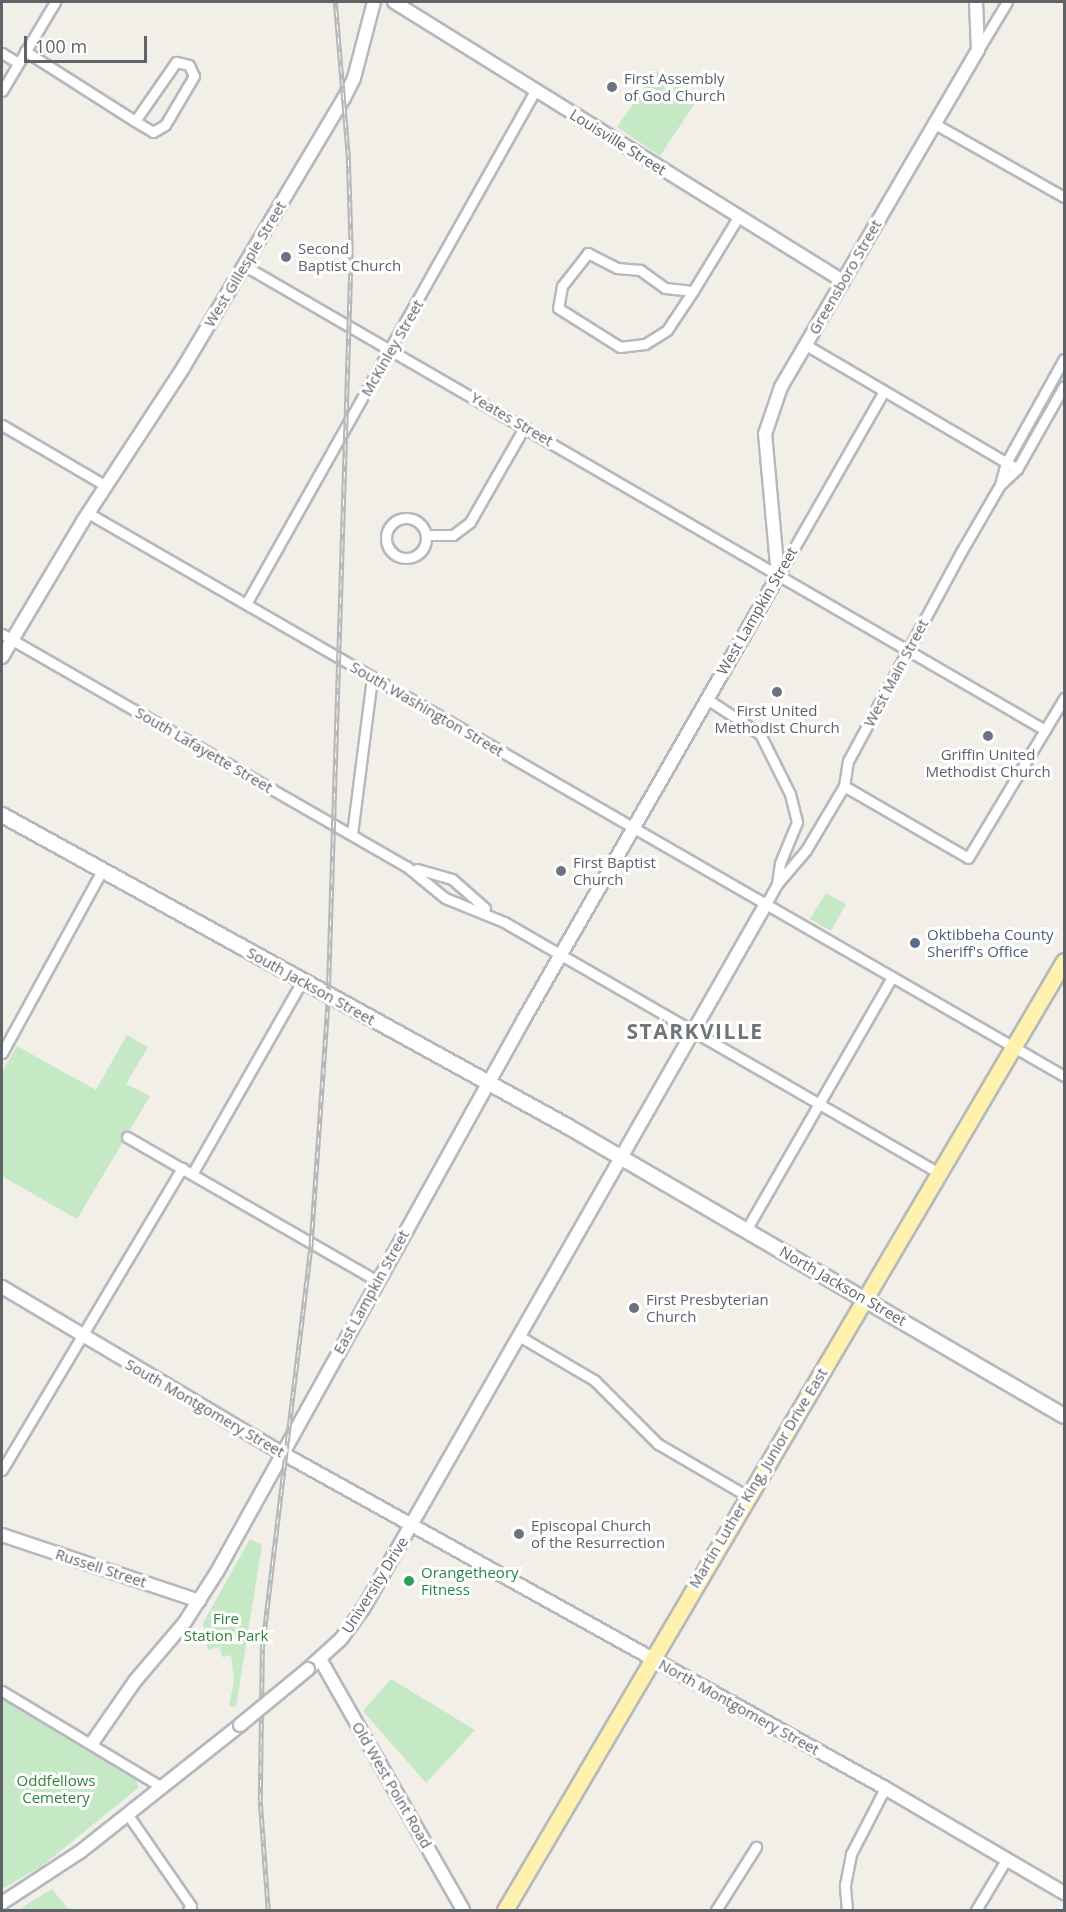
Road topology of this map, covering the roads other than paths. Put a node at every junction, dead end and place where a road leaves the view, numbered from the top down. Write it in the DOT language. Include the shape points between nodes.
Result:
graph roads {
  1 [pos="55,2"];
  2 [pos="374,2"];
  3 [pos="394,2"];
  4 [pos="976,2"];
  5 [pos="1007,2"];
  6 [pos="978,50"];
  7 [pos="25,51"];
  8 [pos="2,53"];
  9 [pos="18,63"];
  10 [pos="2,91"];
  11 [pos="536,91"];
  12 [pos="135,121"];
  13 [pos="935,124"];
  14 [pos="1065,197"];
  15 [pos="737,219"];
  16 [pos="245,266"];
  17 [pos="843,281"];
  18 [pos="693,291"];
  19 [pos="806,345"];
  20 [pos="393,350"];
  21 [pos="1065,359"];
  22 [pos="1065,386"];
  23 [pos="883,393"];
  24 [pos="2,425"];
  25 [pos="525,426"];
  26 [pos="1006,463"];
  27 [pos="1017,469"];
  28 [pos="1000,485"];
  29 [pos="106,486"];
  30 [pos="88,513"];
  31 [pos="426,535"];
  32 [pos="778,576"];
  33 [pos="246,604"];
  34 [pos="7,637"];
  35 [pos="909,650"];
  36 [pos="2,657"];
  37 [pos="372,677"];
  38 [pos="1065,698"];
  39 [pos="707,699"];
  40 [pos="1045,730"];
  41 [pos="844,786"];
  42 [pos="2,815"];
  43 [pos="633,830"];
  44 [pos="352,834"];
  45 [pos="787,854"];
  46 [pos="797,861"];
  47 [pos="101,872"];
  48 [pos="432,879"];
  49 [pos="777,884"];
  50 [pos="469,892"];
  51 [pos="462,904"];
  52 [pos="766,904"];
  53 [pos="504,922"];
  54 [pos="558,953"];
  55 [pos="1065,961"];
  56 [pos="892,977"];
  57 [pos="302,981"];
  58 [pos="695,1031"];
  59 [pos="1014,1047"];
  60 [pos="2,1053"];
  61 [pos="1065,1076"];
  62 [pos="489,1083"];
  63 [pos="819,1103"];
  64 [pos="127,1137"];
  65 [pos="621,1157"];
  66 [pos="182,1168"];
  67 [pos="939,1173"];
  68 [pos="192,1174"];
  69 [pos="746,1230"];
  70 [pos="377,1281"];
  71 [pos="2,1287"];
  72 [pos="865,1297"];
  73 [pos="81,1335"];
  74 [pos="519,1336"];
  75 [pos="1065,1416"];
  76 [pos="284,1454"];
  77 [pos="2,1470"];
  78 [pos="747,1496"];
  79 [pos="412,1526"];
  80 [pos="2,1535"];
  81 [pos="200,1601"];
  82 [pos="651,1658"];
  83 [pos="320,1659"];
  84 [pos="2,1691"];
  85 [pos="92,1743"];
  86 [pos="162,1787"];
  87 [pos="885,1788"];
  88 [pos="128,1815"];
  89 [pos="756,1847"];
  90 [pos="1006,1860"];
  91 [pos="1065,1893"];
  92 [pos="2,1903"];
  93 [pos="188,1911"];
  94 [pos="463,1911"];
  95 [pos="505,1911"];
  96 [pos="716,1911"];
  97 [pos="847,1911"];
  98 [pos="976,1911"];
  1 -- 7 [label="street"];
  2 -- 16 [label="street, West Gillespie Street" via="349,88"];
  3 -- 11 [label="street, Louisville Street"];
  4 -- 6 [label="street"];
  5 -- 6 [label="street, Greensboro Street"];
  6 -- 13 [label="street, Greensboro Street"];
  7 -- 9 [label="street"];
  7 -- 12 [label="street"];
  8 -- 9 [label="street"];
  9 -- 10 [label="street"];
  11 -- 15 [label="street, Louisville Street"];
  11 -- 20 [label="street, McKinley Street"];
  12 -- 12 [label="street" via="153,132 165,125 194,76 189,64 172,65"];
  13 -- 14 [label="street"];
  13 -- 17 [label="street, Greensboro Street"];
  15 -- 17 [label="street, Louisville Street"];
  15 -- 18 [label="street"];
  16 -- 20 [label="street, Yeates Street"];
  16 -- 29 [label="street, West Gillespie Street"];
  17 -- 19 [label="street, Greensboro Street"];
  18 -- 18 [label="street" via="667,330 645,344 620,347 558,308 562,286 588,253 617,268 640,270 665,288"];
  19 -- 23 [label="street"];
  19 -- 32 [label="street, Greensboro Street" via="781,387 765,434"];
  20 -- 25 [label="street, Yeates Street"];
  20 -- 33 [label="street, McKinley Street"];
  21 -- 26 [label="street, West Main Street"];
  22 -- 27 [label="street, West Main Street"];
  23 -- 26 [label="street"];
  23 -- 32 [label="street, West Lampkin Street"];
  24 -- 29 [label="street"];
  25 -- 31 [label="street" via="470,522 453,535"];
  25 -- 32 [label="street, Yeates Street" via="765,564"];
  26 -- 27 [label="street"];
  26 -- 28 [label="street, West Main Street"];
  27 -- 28 [label="street, West Main Street"];
  28 -- 35 [label="street, West Main Street"];
  29 -- 30 [label="street, West Gillespie Street"];
  30 -- 33 [label="street, South Washington Street"];
  30 -- 34 [label="street, West Gillespie Street"];
  31 -- 31 [label="street" via="420,553 408,558 395,555 386,538 390,526 401,518 420,523"];
  32 -- 35 [label="street, Yeates Street"];
  32 -- 39 [label="street, West Lampkin Street"];
  33 -- 37 [label="street, South Washington Street"];
  34 -- 36 [label="street, West Gillespie Street"];
  34 -- 44 [label="street, South Lafayette Street"];
  35 -- 40 [label="street, Yeates Street"];
  35 -- 41 [label="street, West Main Street" via="848,761"];
  37 -- 43 [label="street, South Washington Street"];
  37 -- 44 [label="street"];
  38 -- 40 [label="street"];
  39 -- 43 [label="street, West Lampkin Street"];
  39 -- 45 [label="street" via="748,724 768,745 797,814"];
  40 -- 41 [label="street" via="968,858"];
  41 -- 46 [label="street, West Main Street"];
  42 -- 47 [label="main road, South Jackson Street"];
  43 -- 52 [label="street, South Washington Street"];
  43 -- 54 [label="street, East Lampkin Street"];
  44 -- 48 [label="street, South Lafayette Street"];
  45 -- 46 [label="street"];
  45 -- 49 [label="street" via="780,864"];
  46 -- 49 [label="street, West Main Street"];
  47 -- 57 [label="main road, South Jackson Street"];
  47 -- 60 [label="street"];
  48 -- 50 [label="street, South Lafayette Street" via="452,879"];
  48 -- 51 [label="street, South Lafayette Street" via="445,898"];
  49 -- 52 [label="street, West Main Street"];
  50 -- 51 [label="street" via="468,901"];
  50 -- 53 [label="street, South Lafayette Street"];
  51 -- 53 [label="street, South Lafayette Street"];
  52 -- 56 [label="street, South Washington Street"];
  52 -- 58 [label="street, University Drive"];
  53 -- 54 [label="street, South Lafayette Street"];
  54 -- 58 [label="street, South Lafayette Street"];
  54 -- 62 [label="street, East Lampkin Street"];
  55 -- 59 [label="main road, Martin Luther King, Junior Drive East"];
  56 -- 59 [label="street, South Washington Street"];
  56 -- 63 [label="street"];
  57 -- 62 [label="main road, South Jackson Street"];
  57 -- 68 [label="street"];
  58 -- 63 [label="street, South Lafayette Street"];
  58 -- 65 [label="street, University Drive"];
  59 -- 61 [label="street, South Washington Street"];
  59 -- 67 [label="main road, Martin Luther King, Junior Drive East"];
  62 -- 65 [label="main road, South Jackson Street"];
  62 -- 70 [label="street, East Lampkin Street"];
  63 -- 67 [label="street, South Lafayette Street"];
  63 -- 69 [label="street"];
  64 -- 66 [label="street"];
  65 -- 69 [label="main road, North Jackson Street"];
  65 -- 74 [label="street, University Drive"];
  66 -- 68 [label="street"];
  66 -- 73 [label="street"];
  67 -- 72 [label="main road, Martin Luther King, Junior Drive East"];
  68 -- 70 [label="street"];
  69 -- 72 [label="main road, North Jackson Street"];
  70 -- 76 [label="street, East Lampkin Street"];
  71 -- 73 [label="street, South Montgomery Street"];
  72 -- 75 [label="main road, North Jackson Street"];
  72 -- 78 [label="main road, Martin Luther King, Junior Drive East"];
  73 -- 76 [label="street, South Montgomery Street"];
  73 -- 77 [label="street"];
  74 -- 78 [label="street" via="594,1380 658,1444"];
  74 -- 79 [label="street, University Drive"];
  76 -- 79 [label="street, South Montgomery Street"];
  76 -- 81 [label="street, East Lampkin Street"];
  78 -- 82 [label="main road, Martin Luther King, Junior Drive East"];
  79 -- 82 [label="street, North Montgomery Street"];
  79 -- 83 [label="street, University Drive" via="355,1621"];
  80 -- 81 [label="street, Russell Street"];
  81 -- 85 [label="street, East Lampkin Street" via="135,1681"];
  82 -- 87 [label="street, North Montgomery Street"];
  82 -- 95 [label="main road, Martin Luther King, Junior Drive East"];
  83 -- 86 [label="street, University Drive, bridge"];
  83 -- 94 [label="street, Old West Point Road"];
  84 -- 85 [label="street"];
  85 -- 86 [label="street"];
  86 -- 88 [label="street, University Drive"];
  87 -- 90 [label="street, North Montgomery Street"];
  87 -- 97 [label="street" via="851,1854 845,1885"];
  88 -- 92 [label="street, University Drive" via="45,1877"];
  88 -- 93 [label="street" via="191,1906"];
  89 -- 96 [label="street"];
  90 -- 91 [label="street, North Montgomery Street"];
  90 -- 98 [label="street"];
}
